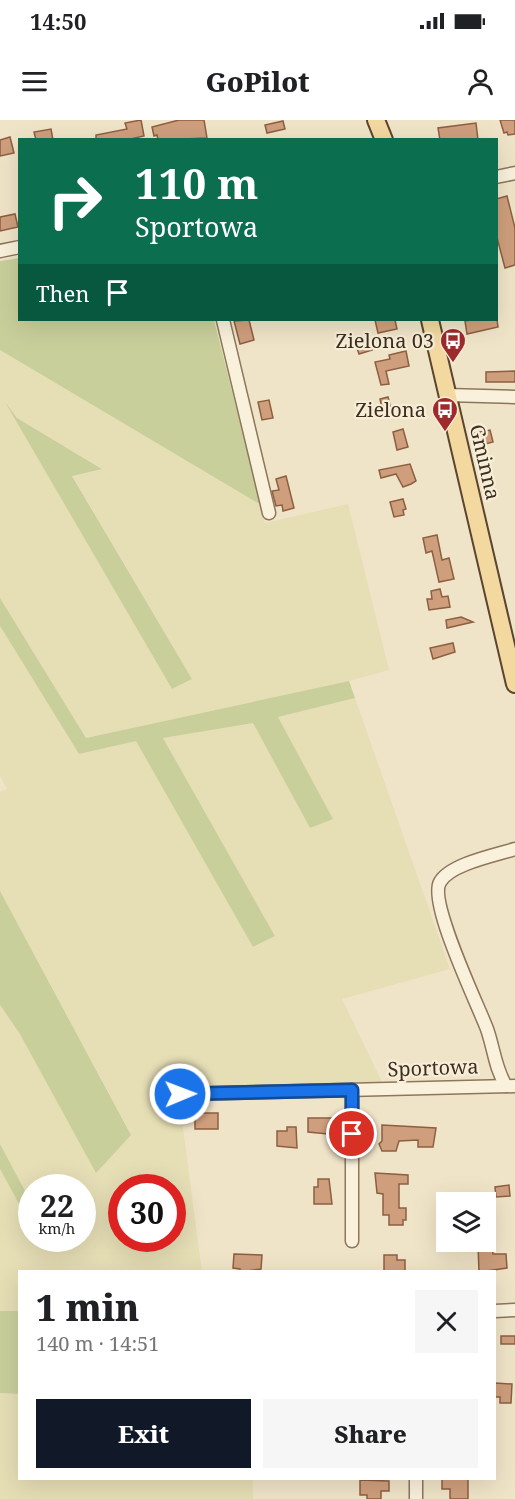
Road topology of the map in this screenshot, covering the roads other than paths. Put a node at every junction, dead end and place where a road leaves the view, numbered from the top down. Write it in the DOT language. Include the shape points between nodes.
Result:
graph roads {
  1 [pos="376,120"];
  2 [pos="383,138"];
  3 [pos="515,173"];
  4 [pos="498,177"];
  5 [pos="18,247"];
  6 [pos="0,251"];
  7 [pos="223,321"];
  8 [pos="430,321"];
  9 [pos="447,395"];
  10 [pos="515,397"];
  11 [pos="269,513"];
  12 [pos="515,684"];
  13 [pos="515,849"];
  14 [pos="511,1086"];
  15 [pos="352,1090"];
  16 [pos="180,1094"];
  17 [pos="352,1242"];
  18 [pos="515,1310"];
  19 [pos="496,1311"];
  20 [pos="416,1480"];
  21 [pos="416,1499"];
  1 -- 2 [label="main road"];
  3 -- 4 [label="street"];
  5 -- 6 [label="street"];
  7 -- 11 [label="street"];
  8 -- 9 [label="main road, Gminna"];
  9 -- 10 [label="street"];
  9 -- 12 [label="main road, Gminna"];
  13 -- 14 [label="street" via="457,868 443,878 437,891 457,958 488,1031 497,1069"];
  14 -- 15 [label="street, Sportowa"];
  15 -- 16 [label="street, Sportowa"];
  15 -- 17 [label="street"];
  18 -- 19 [label="street"];
  20 -- 21 [label="street"];
}
